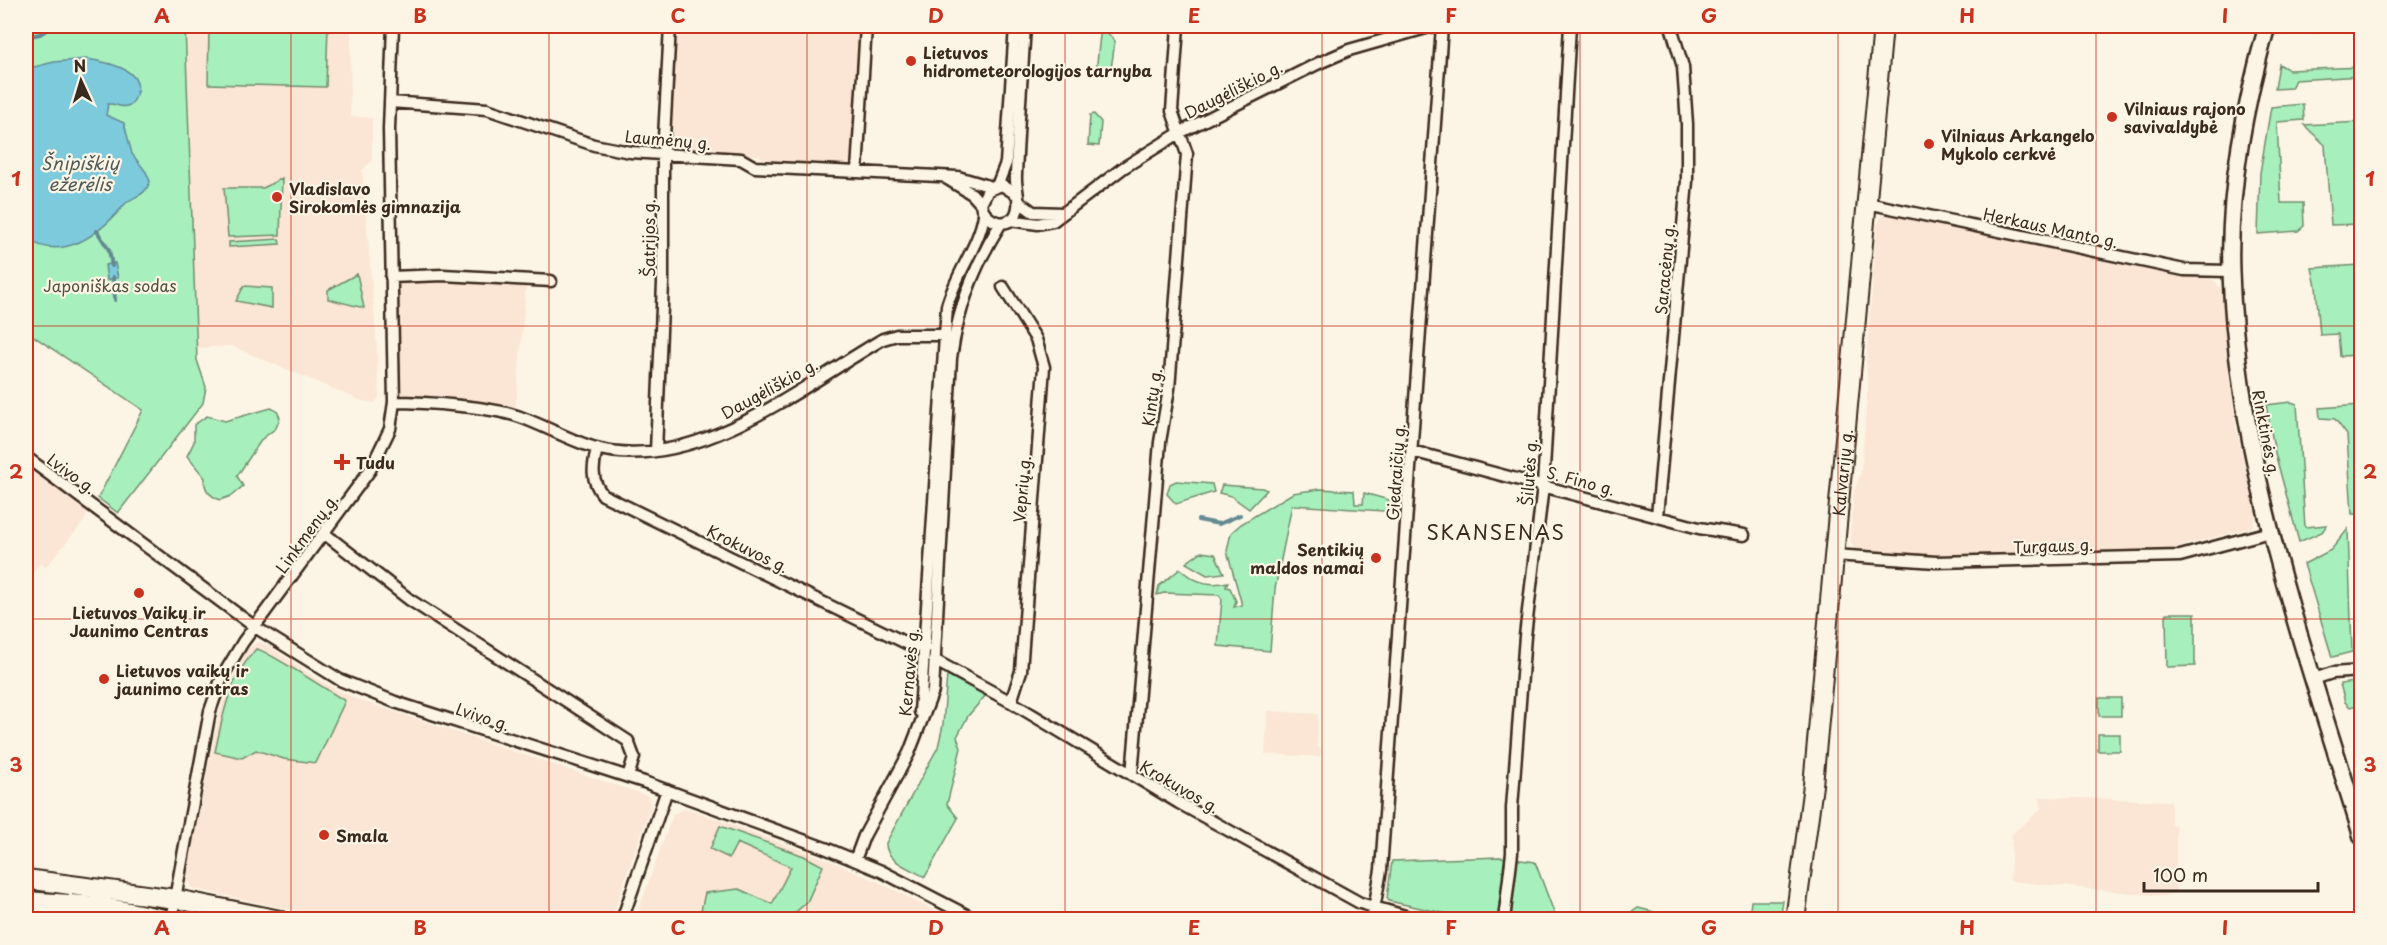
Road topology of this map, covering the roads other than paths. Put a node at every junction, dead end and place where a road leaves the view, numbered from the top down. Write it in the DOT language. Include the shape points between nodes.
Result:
graph roads {
  1 [pos="393,26"];
  2 [pos="670,26"];
  3 [pos="866,26"];
  4 [pos="1015,26"];
  5 [pos="1025,26"];
  6 [pos="1178,26"];
  7 [pos="1433,26"];
  8 [pos="1442,26"];
  9 [pos="1570,26"];
  10 [pos="1671,26"];
  11 [pos="1883,26"];
  12 [pos="2267,26"];
  13 [pos="390,102"];
  14 [pos="1181,132"];
  15 [pos="663,156"];
  16 [pos="857,171"];
  17 [pos="946,178"];
  18 [pos="994,186"];
  19 [pos="1017,197"];
  20 [pos="1866,203"];
  21 [pos="983,209"];
  22 [pos="1063,213"];
  23 [pos="1005,221"];
  24 [pos="2230,271"];
  25 [pos="391,277"];
  26 [pos="551,281"];
  27 [pos="1003,287"];
  28 [pos="944,335"];
  29 [pos="394,402"];
  30 [pos="597,448"];
  31 [pos="656,451"];
  32 [pos="1412,451"];
  33 [pos="26,458"];
  34 [pos="1543,486"];
  35 [pos="1657,516"];
  36 [pos="2270,532"];
  37 [pos="325,534"];
  38 [pos="1744,535"];
  39 [pos="1834,555"];
  40 [pos="255,627"];
  41 [pos="926,648"];
  42 [pos="934,660"];
  43 [pos="2361,671"];
  44 [pos="2314,679"];
  45 [pos="1011,702"];
  46 [pos="918,729"];
  47 [pos="1132,775"];
  48 [pos="628,777"];
  49 [pos="667,790"];
  50 [pos="2361,837"];
  51 [pos="855,861"];
  52 [pos="26,879"];
  53 [pos="176,899"];
  54 [pos="26,901"];
  55 [pos="1374,908"];
  56 [pos="26,914"];
  57 [pos="115,920"];
  58 [pos="170,920"];
  59 [pos="280,920"];
  60 [pos="622,920"];
  61 [pos="976,920"];
  62 [pos="1372,920"];
  63 [pos="1419,920"];
  64 [pos="1504,920"];
  65 [pos="1795,920"];
  1 -- 13 [label="street, Linkmenų g."];
  2 -- 15 [label="street, Šatrijos g."];
  3 -- 16 [label="street"];
  4 -- 18 [label="street, Kernavės g." via="1006,163"];
  5 -- 19 [label="street, Kernavės g."];
  6 -- 14 [label="street, Kintų g." via="1172,111"];
  7 -- 14 [label="street, Daugėliškio g." via="1339,54"];
  8 -- 32 [label="street, Giedraičių g."];
  9 -- 34 [label="street, Šilutės g."];
  10 -- 35 [label="street, Saracėnų g." via="1683,67 1687,181"];
  11 -- 20 [label="main road, Kalvarijų g."];
  12 -- 24 [label="main road, Rinktinės g." via="2244,121 2234,193"];
  13 -- 15 [label="street, Laumėnų g." via="487,109 594,145"];
  13 -- 25 [label="street, Linkmenų g."];
  14 -- 22 [label="street, Daugėliškio g." via="1123,168"];
  14 -- 47 [label="street, Kintų g." via="1188,154"];
  15 -- 16 [label="street, Laumėnų g." via="741,159 755,167"];
  15 -- 31 [label="street, Šatrijos g." via="663,283"];
  16 -- 17 [label="street, Laumėnų g."];
  17 -- 18 [label="street, Laumėnų g."];
  17 -- 21 [label="street, Laumėnų g." via="972,194"];
  18 -- 19 [label="street" via="1007,187"];
  18 -- 21 [label="street, Kernavės g." via="984,194"];
  19 -- 22 [label="street" via="1034,212"];
  19 -- 23 [label="street, Kernavės g." via="1017,212"];
  20 -- 24 [label="street, Herkaus Manto g." via="2184,270"];
  20 -- 39 [label="main road, Kalvarijų g."];
  21 -- 23 [label="street" via="992,221"];
  21 -- 28 [label="street, Kernavės g." via="980,235 951,292"];
  22 -- 23 [label="street, Daugėliškio g." via="1045,224"];
  23 -- 42 [label="street, Kernavės g." via="972,275 955,328"];
  24 -- 36 [label="main road, Rinktinės g." via="2242,401"];
  25 -- 26 [label="street" via="443,275"];
  25 -- 29 [label="street, Linkmenų g."];
  27 -- 45 [label="street, Veprių g." via="1036,339 1044,366 1021,671"];
  28 -- 31 [label="street, Daugėliškio g." via="897,335 883,339 736,426 686,445"];
  28 -- 41 [label="street, Kernavės g."];
  29 -- 30 [label="street, Daugėliškio g." via="505,413"];
  29 -- 37 [label="street, Linkmenų g." via="384,444"];
  30 -- 31 [label="street, Daugėliškio g." via="616,452"];
  30 -- 41 [label="street, Krokuvos g." via="593,476 603,495 908,644"];
  32 -- 34 [label="street, S. Fino g."];
  32 -- 55 [label="street, Giedraičių g." via="1381,870"];
  33 -- 40 [label="street, Lvivo g."];
  34 -- 35 [label="street, S. Fino g."];
  34 -- 64 [label="street, Šilutės g." via="1525,636 1512,853"];
  35 -- 38 [label="street, S. Fino g."];
  36 -- 39 [label="street, Turgaus g." via="2180,556 1936,562"];
  36 -- 44 [label="main road, Rinktinės g."];
  37 -- 40 [label="street, Linkmenų g."];
  37 -- 48 [label="street" via="410,600 628,741 634,756"];
  39 -- 65 [label="main road, Kalvarijų g." via="1813,785"];
  40 -- 48 [label="street, Lvivo g." via="364,691"];
  40 -- 53 [label="street, Linkmenų g." via="231,658 214,695"];
  41 -- 46 [label="street, Kernavės g."];
  42 -- 45 [label="street, Krokuvos g."];
  42 -- 46 [label="street, Kernavės g." via="933,691"];
  43 -- 44 [label="street"];
  44 -- 50 [label="main road, Rinktinės g."];
  45 -- 47 [label="street, Krokuvos g."];
  46 -- 51 [label="street"];
  47 -- 55 [label="street, Krokuvos g."];
  48 -- 49 [label="street, Lvivo g."];
  49 -- 51 [label="street, Lvivo g."];
  49 -- 60 [label="street"];
  51 -- 61 [label="street, Lvivo g."];
  52 -- 53 [label="main road"];
  53 -- 58 [label="street, Linkmenų g."];
  53 -- 59 [label="main road"];
  54 -- 58 [label="main road" via="99,906"];
  55 -- 62 [label="street, Giedraičių g."];
  55 -- 63 [label="street, Krokuvos g."];
  56 -- 57 [label="main road"];
}
